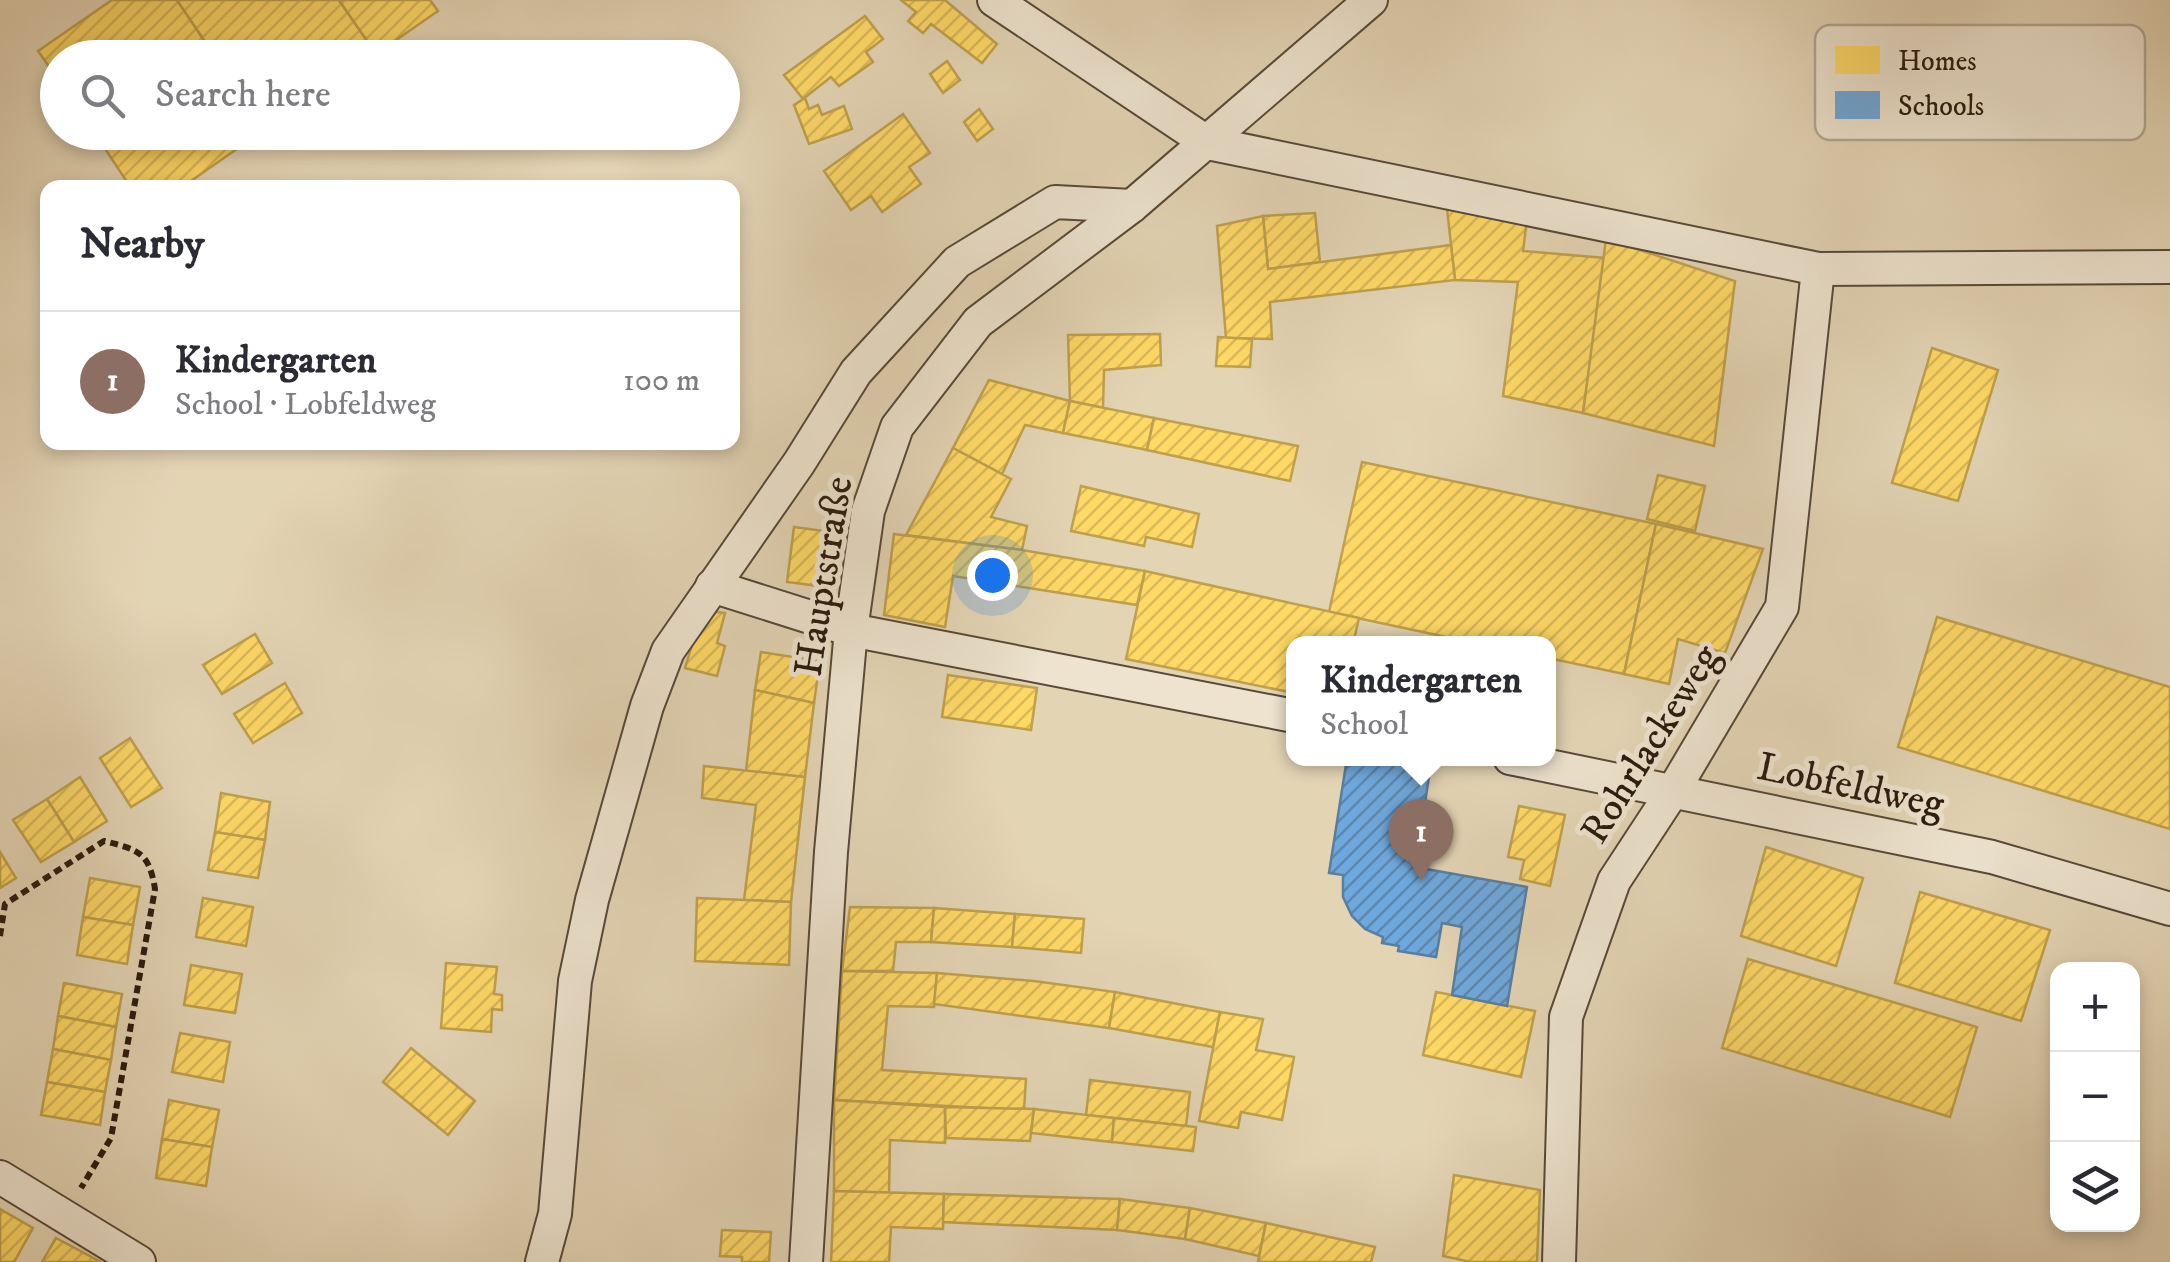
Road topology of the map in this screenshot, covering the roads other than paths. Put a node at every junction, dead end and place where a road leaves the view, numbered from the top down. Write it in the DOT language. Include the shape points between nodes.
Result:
graph roads {
  1 [pos="994,0"];
  2 [pos="1371,0"];
  3 [pos="1208,143"];
  4 [pos="1132,206"];
  5 [pos="2170,267"];
  6 [pos="1818,269"];
  7 [pos="712,586"];
  8 [pos="851,630"];
  9 [pos="1286,714"];
  10 [pos="1551,766"];
  11 [pos="1674,790"];
  12 [pos="2170,909"];
  13 [pos="0,1176"];
  14 [pos="139,1262"];
  15 [pos="542,1262"];
  16 [pos="806,1262"];
  17 [pos="1559,1262"];
  1 -- 3 [label="street"];
  2 -- 3 [label="street, Hauptstraße"];
  3 -- 4 [label="street, Hauptstraße"];
  3 -- 6 [label="street"];
  4 -- 7 [label="street" via="1055,202 957,262 856,372"];
  4 -- 8 [label="street, Hauptstraße" via="978,322 897,427 868,511"];
  5 -- 6 [label="street"];
  6 -- 11 [label="street, Rohrlackeweg" via="1782,607"];
  7 -- 8 [label="street"];
  7 -- 15 [label="street" via="668,651 646,706 592,900 575,980 556,1214"];
  8 -- 9 [label="street"];
  8 -- 16 [label="street, Hauptstraße"];
  10 -- 11 [label="street, Lobfeldweg"];
  11 -- 12 [label="street, Lobfeldweg" via="1992,856"];
  11 -- 17 [label="street, Rohrlackeweg" via="1614,881 1566,1016"];
  13 -- 14 [label="street"];
}
